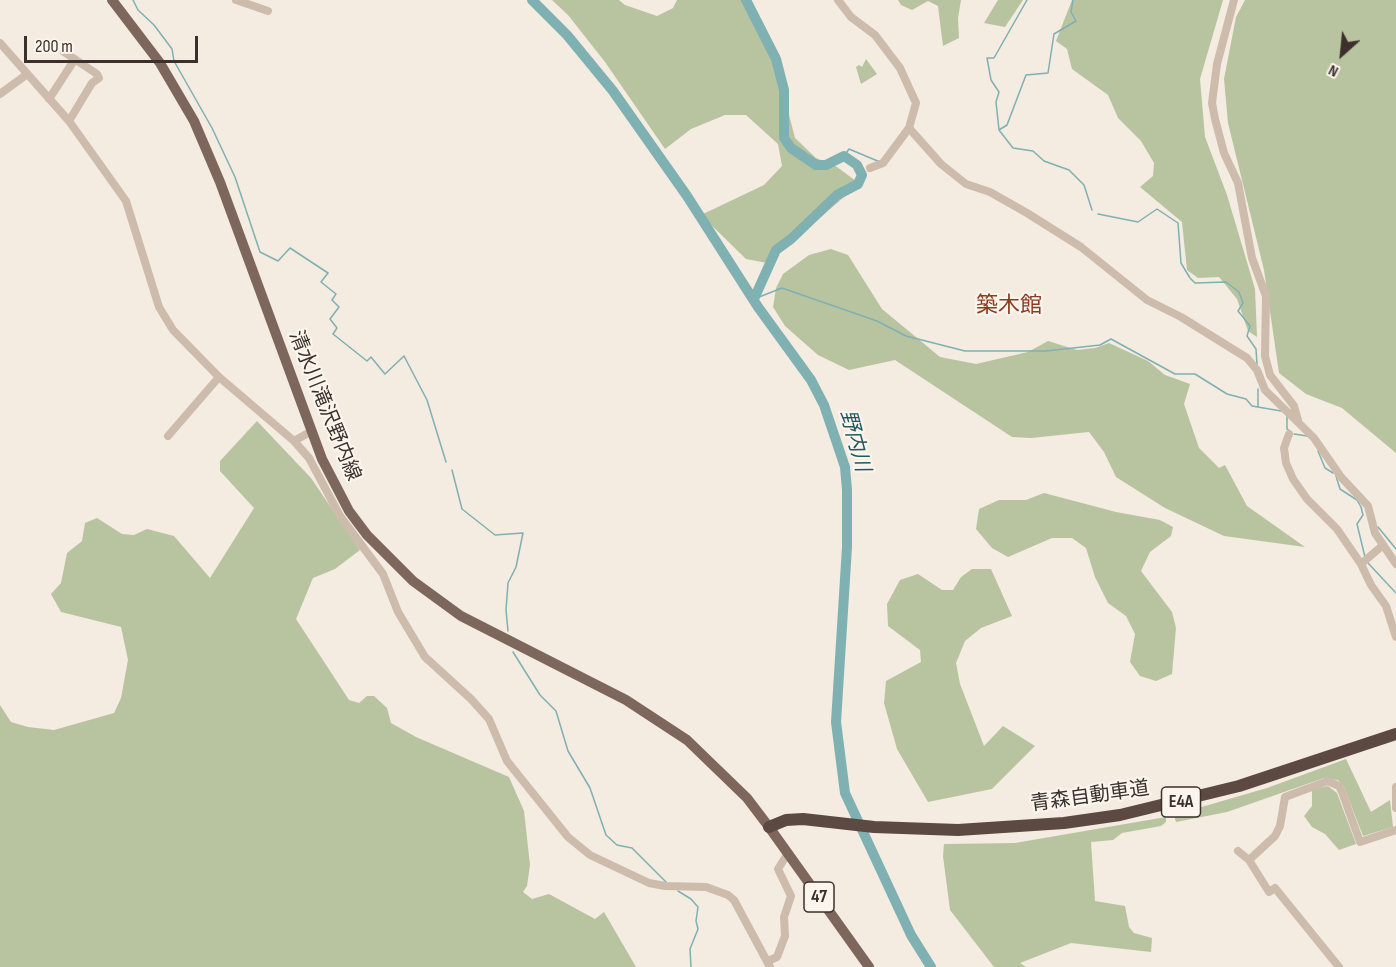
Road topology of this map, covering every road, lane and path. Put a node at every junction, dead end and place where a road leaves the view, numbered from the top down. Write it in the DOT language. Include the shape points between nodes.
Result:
graph roads {
  1 [pos="112,0"];
  2 [pos="236,0"];
  3 [pos="838,0"];
  4 [pos="1234,0"];
  5 [pos="268,11"];
  6 [pos="0,43"];
  7 [pos="64,51"];
  8 [pos="75,59"];
  9 [pos="26,75"];
  10 [pos="0,94"];
  11 [pos="49,99"];
  12 [pos="69,121"];
  13 [pos="909,128"];
  14 [pos="870,168"];
  15 [pos="219,377"];
  16 [pos="1298,420"];
  17 [pos="310,432"];
  18 [pos="1289,434"];
  19 [pos="168,436"];
  20 [pos="294,441"];
  21 [pos="1382,546"];
  22 [pos="1365,561"];
  23 [pos="1396,564"];
  24 [pos="1396,637"];
  25 [pos="1396,734"];
  26 [pos="1396,787"];
  27 [pos="1396,808"];
  28 [pos="769,827"];
  29 [pos="1396,830"];
  30 [pos="1238,851"];
  31 [pos="788,854"];
  32 [pos="1249,860"];
  33 [pos="769,964"];
  34 [pos="869,967"];
  35 [pos="1339,967"];
  1 -- 17 [label="main road, 清水川滝沢野内線" via="160,63 194,121 220,182"];
  2 -- 5 [label="street"];
  3 -- 13 [label="street" via="851,17 884,44 910,86 916,103"];
  4 -- 16 [label="street" via="1217,64 1212,102 1224,153 1238,183 1252,258 1266,296 1265,356 1270,375 1294,406"];
  6 -- 9 [label="street"];
  7 -- 8 [label="street"];
  8 -- 11 [label="street"];
  8 -- 12 [label="street" via="99,78"];
  9 -- 10 [label="street"];
  9 -- 11 [label="street"];
  11 -- 12 [label="street"];
  12 -- 15 [label="street" via="126,201 163,315"];
  13 -- 14 [label="street" via="884,163"];
  13 -- 16 [label="street" via="941,164 966,184 990,192 1027,213 1081,247 1153,304 1236,349 1257,370 1265,390"];
  15 -- 19 [label="street"];
  15 -- 20 [label="street"];
  16 -- 21 [label="street" via="1368,506"];
  17 -- 20 [label="street"];
  17 -- 28 [label="main road, 清水川滝沢野内線" via="349,511 413,581 461,616 655,717 715,766"];
  18 -- 22 [label="street" via="1284,448 1293,479"];
  20 -- 33 [label="street" via="309,458 340,516 383,574 398,612 425,657 489,720 507,761 568,837 590,855 649,883 706,887 728,895"];
  21 -- 22 [label="street"];
  21 -- 23 [label="street"];
  22 -- 24 [label="street" via="1371,585 1386,606"];
  25 -- 28 [label="highway, 青森自動車道 / E4A" via="1181,802 1064,823 933,830 791,820"];
  26 -- 27 [label="street"];
  28 -- 31 [label="main road, 47"];
  29 -- 32 [label="street" via="1360,842 1339,786 1321,782 1285,797 1275,836"];
  30 -- 32 [label="street"];
  31 -- 33 [label="street" via="778,869 791,896 784,916 785,936 777,957"];
  31 -- 34 [label="main road, 47"];
  32 -- 35 [label="street" via="1269,892 1275,888"];
}
